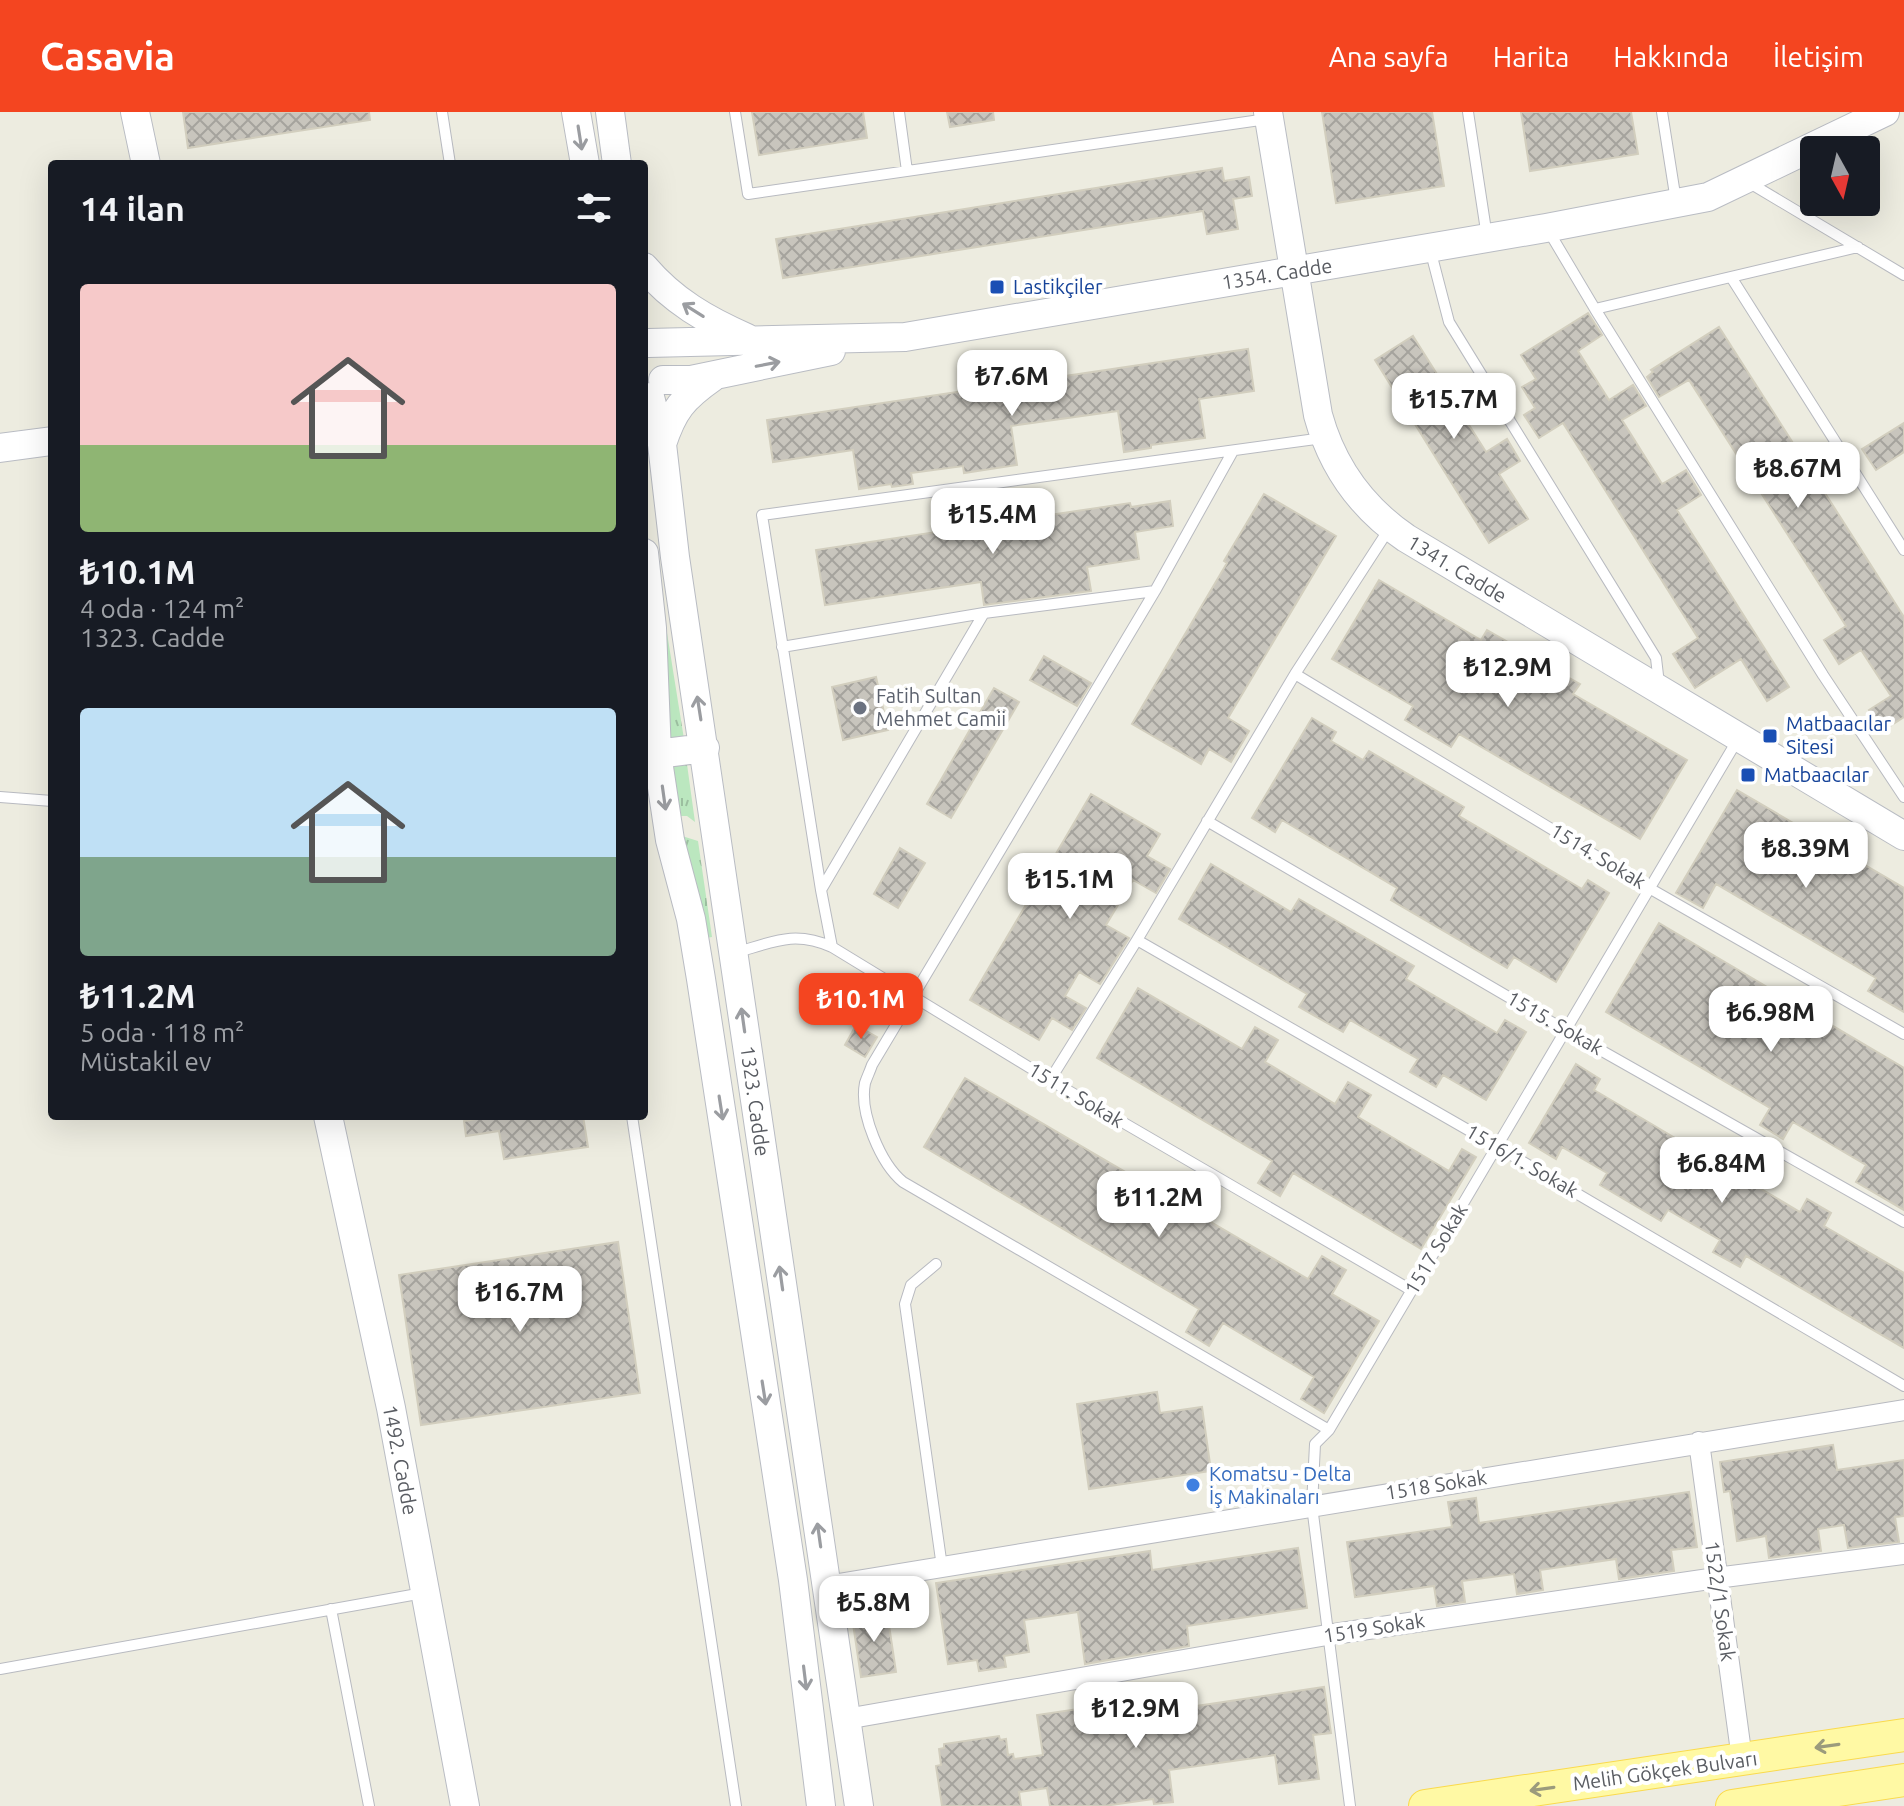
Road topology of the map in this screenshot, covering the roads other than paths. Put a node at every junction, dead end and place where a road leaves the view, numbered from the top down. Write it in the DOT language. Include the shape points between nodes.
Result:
graph roads {
  1 [pos="135,112"];
  2 [pos="442,112"];
  3 [pos="576,112"];
  4 [pos="610,112"];
  5 [pos="735,112"];
  6 [pos="899,112"];
  7 [pos="1468,112"];
  8 [pos="1662,112"];
  9 [pos="1268,115"];
  10 [pos="1870,116"];
  11 [pos="145,160"];
  12 [pos="449,160"];
  13 [pos="584,160"];
  14 [pos="616,160"];
  15 [pos="907,171"];
  16 [pos="1744,180"];
  17 [pos="1677,203"];
  18 [pos="1546,228"];
  19 [pos="1488,239"];
  20 [pos="1858,247"];
  21 [pos="1430,249"];
  22 [pos="1292,271"];
  23 [pos="648,272"];
  24 [pos="1904,275"];
  25 [pos="1731,277"];
  26 [pos="1595,309"];
  27 [pos="648,337"];
  28 [pos="905,337"];
  29 [pos="752,340"];
  30 [pos="648,341"];
  31 [pos="715,375"];
  32 [pos="652,392"];
  33 [pos="1325,438"];
  34 [pos="48,442"];
  35 [pos="662,444"];
  36 [pos="0,448"];
  37 [pos="1233,451"];
  38 [pos="1390,527"];
  39 [pos="1904,550"];
  40 [pos="648,587"];
  41 [pos="1155,591"];
  42 [pos="984,613"];
  43 [pos="782,647"];
  44 [pos="1295,674"];
  45 [pos="1660,690"];
  46 [pos="1739,737"];
  47 [pos="705,748"];
  48 [pos="657,754"];
  49 [pos="0,797"];
  50 [pos="1904,797"];
  51 [pos="48,801"];
  52 [pos="1207,821"];
  53 [pos="1904,836"];
  54 [pos="717,837"];
  55 [pos="670,840"];
  56 [pos="1649,888"];
  57 [pos="821,890"];
  58 [pos="1137,940"];
  59 [pos="832,947"];
  60 [pos="733,953"];
  61 [pos="697,958"];
  62 [pos="914,996"];
  63 [pos="1565,1030"];
  64 [pos="1904,1034"];
  65 [pos="1050,1080"];
  66 [pos="329,1120"];
  67 [pos="633,1120"];
  68 [pos="1496,1146"];
  69 [pos="1904,1222"];
  70 [pos="936,1264"];
  71 [pos="1411,1290"];
  72 [pos="1904,1386"];
  73 [pos="1904,1410"];
  74 [pos="1329,1430"];
  75 [pos="1699,1442"];
  76 [pos="1312,1506"];
  77 [pos="1904,1554"];
  78 [pos="942,1567"];
  79 [pos="1716,1578"];
  80 [pos="826,1586"];
  81 [pos="425,1592"];
  82 [pos="331,1609"];
  83 [pos="1327,1635"];
  84 [pos="0,1669"];
  85 [pos="846,1719"];
  86 [pos="1904,1735"];
  87 [pos="1742,1759"];
  88 [pos="1904,1780"];
  89 [pos="1747,1805"];
  90 [pos="369,1806"];
  91 [pos="465,1806"];
  92 [pos="736,1806"];
  93 [pos="821,1806"];
  94 [pos="859,1806"];
  95 [pos="1350,1806"];
  96 [pos="1425,1806"];
  1 -- 11 [label="main road"];
  2 -- 12 [label="lane"];
  3 -- 13 [label="main road, one-way"];
  4 -- 14 [label="main road"];
  5 -- 15 [label="lane" via="748,194"];
  6 -- 15 [label="lane"];
  7 -- 19 [label="lane"];
  8 -- 17 [label="lane"];
  9 -- 15 [label="lane"];
  9 -- 22 [label="main road, 1341. Cadde"];
  10 -- 16 [label="main road, 1354. Cadde"];
  16 -- 17 [label="main road, 1354. Cadde" via="1708,197"];
  16 -- 20 [label="lane"];
  17 -- 18 [label="main road, 1354. Cadde"];
  18 -- 19 [label="main road, 1354. Cadde"];
  18 -- 26 [label="lane"];
  19 -- 21 [label="main road, 1354. Cadde"];
  20 -- 24 [label="lane"];
  20 -- 25 [label="lane"];
  21 -- 22 [label="main road, 1354. Cadde"];
  21 -- 45 [label="lane" via="1449,322 1656,658"];
  22 -- 28 [label="main road, 1354. Cadde"];
  22 -- 33 [label="main road, 1341. Cadde"];
  29 -- 23 [label="main road, one-way" via="691,311"];
  25 -- 26 [label="lane"];
  25 -- 39 [label="lane"];
  26 -- 50 [label="lane"];
  27 -- 29 [label="main road, 1354. Cadde"];
  28 -- 29 [label="main road, 1354. Cadde"];
  31 -- 28 [label="main road, one-way"];
  30 -- 32 [label="main road, 1323. Cadde" via="662,358"];
  31 -- 32 [label="main road"];
  31 -- 35 [label="main road" via="681,402"];
  32 -- 35 [label="main road, 1323. Cadde"];
  33 -- 37 [label="lane"];
  33 -- 38 [label="main road, 1341. Cadde" via="1353,490"];
  34 -- 36 [label="main road"];
  47 -- 35 [label="main road, 1323. Cadde, one-way"];
  37 -- 41 [label="lane"];
  37 -- 43 [label="lane" via="762,515"];
  38 -- 44 [label="lane"];
  38 -- 45 [label="main road, 1341. Cadde"];
  40 -- 48 [label="main road"];
  41 -- 42 [label="lane"];
  41 -- 62 [label="lane"];
  42 -- 43 [label="lane"];
  42 -- 57 [label="lane"];
  43 -- 57 [label="lane"];
  44 -- 52 [label="lane"];
  44 -- 56 [label="lane, 1514. Sokak"];
  45 -- 46 [label="main road, 1341. Cadde"];
  46 -- 53 [label="main road, 1341. Cadde"];
  46 -- 56 [label="lane, 1517 Sokak"];
  47 -- 48 [label="main road"];
  47 -- 54 [label="main road, 1323. Cadde"];
  48 -- 55 [label="main road, one-way"];
  49 -- 51 [label="lane"];
  52 -- 58 [label="lane"];
  52 -- 63 [label="lane, 1515. Sokak"];
  54 -- 55 [label="main road" via="697,827 682,829"];
  54 -- 60 [label="main road, 1323. Cadde"];
  55 -- 61 [label="main road"];
  56 -- 63 [label="lane, 1517 Sokak"];
  56 -- 64 [label="lane, 1514. Sokak"];
  57 -- 59 [label="lane"];
  58 -- 65 [label="lane"];
  58 -- 68 [label="lane, 1516/1. Sokak"];
  59 -- 60 [label="lane, 1511. Sokak" via="813,938 792,937"];
  59 -- 62 [label="lane, 1511. Sokak"];
  60 -- 61 [label="main road"];
  80 -- 60 [label="main road, 1323. Cadde, one-way"];
  61 -- 93 [label="main road, one-way" via="793,1580"];
  62 -- 65 [label="lane, 1511. Sokak"];
  62 -- 74 [label="lane" via="865,1084 864,1101 890,1172"];
  63 -- 68 [label="lane, 1517 Sokak"];
  63 -- 69 [label="lane, 1515. Sokak"];
  65 -- 71 [label="lane, 1511. Sokak"];
  66 -- 81 [label="main road, 1492. Cadde"];
  67 -- 92 [label="lane"];
  68 -- 71 [label="lane, 1517 Sokak"];
  68 -- 72 [label="lane, 1516/1. Sokak"];
  70 -- 78 [label="lane" via="911,1285 905,1304"];
  71 -- 74 [label="lane, 1517 Sokak"];
  73 -- 75 [label="street, 1518 Sokak"];
  74 -- 76 [label="lane, 1517 Sokak" via="1315,1444"];
  75 -- 76 [label="street, 1518 Sokak"];
  75 -- 79 [label="street, 1522/1 Sokak"];
  76 -- 78 [label="street, 1518 Sokak"];
  76 -- 83 [label="lane, 1517 Sokak"];
  77 -- 79 [label="street, 1519 Sokak"];
  78 -- 80 [label="street, 1518 Sokak"];
  79 -- 83 [label="street, 1519 Sokak"];
  79 -- 87 [label="street, 1522/1 Sokak"];
  80 -- 85 [label="main road, 1323. Cadde"];
  81 -- 82 [label="lane"];
  81 -- 91 [label="main road, 1492. Cadde"];
  82 -- 84 [label="lane"];
  82 -- 90 [label="lane"];
  83 -- 85 [label="street, 1519 Sokak"];
  83 -- 95 [label="lane, 1517 Sokak"];
  85 -- 94 [label="main road, 1323. Cadde"];
  86 -- 87 [label="main road, Melih Gökçek Bulvarı, one-way"];
  87 -- 96 [label="main road, Melih Gökçek Bulvarı, one-way"];
  88 -- 89 [label="main road"];
}
